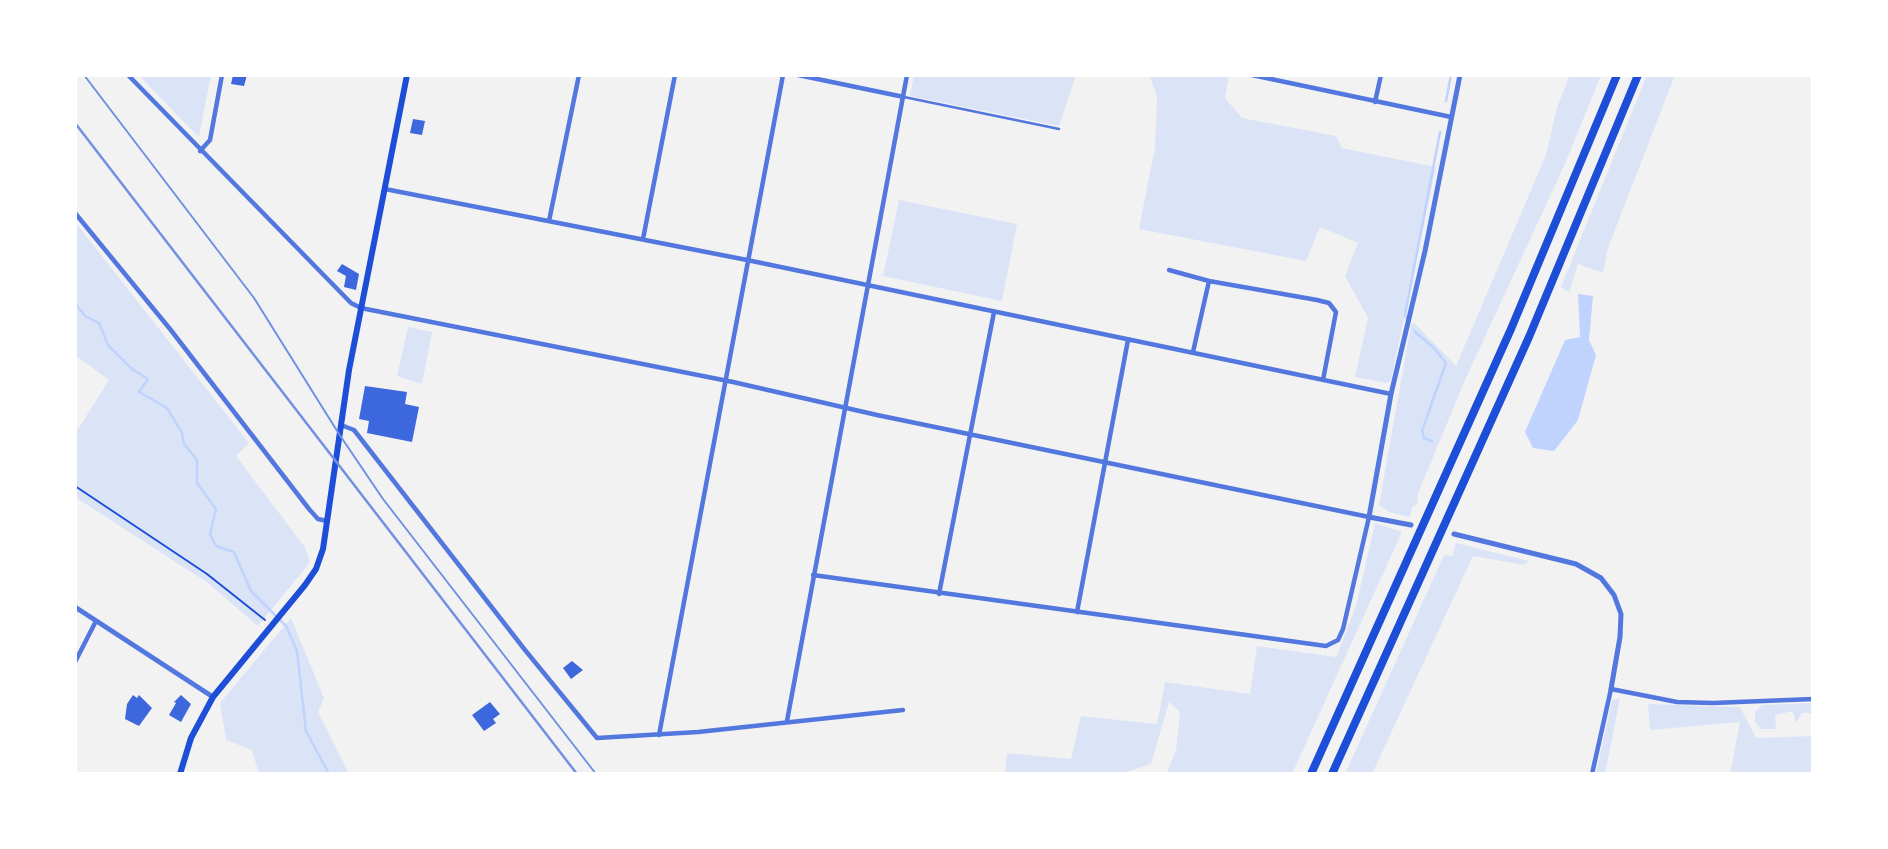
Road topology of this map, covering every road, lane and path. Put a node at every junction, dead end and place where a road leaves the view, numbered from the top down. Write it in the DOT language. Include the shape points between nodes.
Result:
graph roads {
  1 [pos="128,75"];
  2 [pos="222,75"];
  3 [pos="407,75"];
  4 [pos="579,75"];
  5 [pos="675,75"];
  6 [pos="783,75"];
  7 [pos="798,75"];
  8 [pos="907,75"];
  9 [pos="1252,75"];
  10 [pos="1381,75"];
  11 [pos="1460,75"];
  12 [pos="1617,75"];
  13 [pos="1638,75"];
  14 [pos="904,97"];
  15 [pos="1376,102"];
  16 [pos="1451,117"];
  17 [pos="1059,129"];
  18 [pos="200,150"];
  19 [pos="385,189"];
  20 [pos="75,213"];
  21 [pos="549,221"];
  22 [pos="643,239"];
  23 [pos="747,260"];
  24 [pos="1169,270"];
  25 [pos="1209,281"];
  26 [pos="868,287"];
  27 [pos="361,309"];
  28 [pos="994,312"];
  29 [pos="1128,340"];
  30 [pos="1193,352"];
  31 [pos="725,380"];
  32 [pos="1323,380"];
  33 [pos="1391,394"];
  34 [pos="844,408"];
  35 [pos="340,425"];
  36 [pos="969,434"];
  37 [pos="1103,463"];
  38 [pos="75,486"];
  39 [pos="1369,517"];
  40 [pos="327,522"];
  41 [pos="1411,526"];
  42 [pos="1454,534"];
  43 [pos="813,575"];
  44 [pos="939,594"];
  45 [pos="75,607"];
  46 [pos="1077,612"];
  47 [pos="96,621"];
  48 [pos="269,623"];
  49 [pos="75,662"];
  50 [pos="1611,689"];
  51 [pos="213,697"];
  52 [pos="1813,699"];
  53 [pos="904,710"];
  54 [pos="787,721"];
  55 [pos="659,735"];
  56 [pos="180,774"];
  57 [pos="1311,774"];
  58 [pos="1332,774"];
  59 [pos="1592,774"];
  1 -- 18 [label="street"];
  2 -- 18 [label="street" via="209,139"];
  3 -- 19 [label="main road"];
  4 -- 21 [label="street"];
  5 -- 22 [label="street"];
  6 -- 23 [label="street"];
  7 -- 14 [label="street"];
  8 -- 14 [label="street"];
  9 -- 15 [label="street"];
  10 -- 15 [label="street"];
  11 -- 16 [label="street"];
  12 -- 57 [label="highway" via="1511,329"];
  13 -- 58 [label="highway" via="1534,324"];
  14 -- 17 [label="lane"];
  14 -- 26 [label="street"];
  15 -- 16 [label="street"];
  16 -- 33 [label="street"];
  18 -- 27 [label="street"];
  19 -- 21 [label="street"];
  19 -- 27 [label="main road"];
  20 -- 40 [label="street" via="309,509"];
  21 -- 22 [label="street"];
  22 -- 23 [label="street"];
  23 -- 26 [label="street"];
  23 -- 31 [label="street"];
  24 -- 25 [label="street"];
  25 -- 30 [label="street"];
  25 -- 32 [label="street" via="1334,306"];
  26 -- 28 [label="street"];
  26 -- 34 [label="street"];
  27 -- 31 [label="street"];
  27 -- 35 [label="main road"];
  28 -- 29 [label="street"];
  28 -- 36 [label="street"];
  29 -- 30 [label="street"];
  29 -- 37 [label="street"];
  30 -- 32 [label="street"];
  31 -- 34 [label="street"];
  31 -- 55 [label="street"];
  32 -- 33 [label="street"];
  33 -- 39 [label="street"];
  34 -- 36 [label="street"];
  34 -- 43 [label="street"];
  35 -- 40 [label="main road"];
  35 -- 55 [label="street" via="354,430 592,735 602,739"];
  36 -- 37 [label="street"];
  36 -- 44 [label="street"];
  37 -- 39 [label="street"];
  37 -- 46 [label="street"];
  38 -- 48 [label="path" via="208,574"];
  39 -- 41 [label="street"];
  39 -- 46 [label="street" via="1343,629 1338,640 1326,646"];
  40 -- 48 [label="main road" via="316,569"];
  42 -- 50 [label="street" via="1576,564 1601,578 1621,614"];
  43 -- 44 [label="street"];
  43 -- 54 [label="street"];
  44 -- 46 [label="street"];
  45 -- 47 [label="street"];
  47 -- 49 [label="street"];
  47 -- 51 [label="street"];
  48 -- 51 [label="main road"];
  50 -- 52 [label="street" via="1677,702"];
  50 -- 59 [label="street"];
  51 -- 56 [label="main road" via="191,738"];
  53 -- 54 [label="street"];
  54 -- 55 [label="street"];
}
